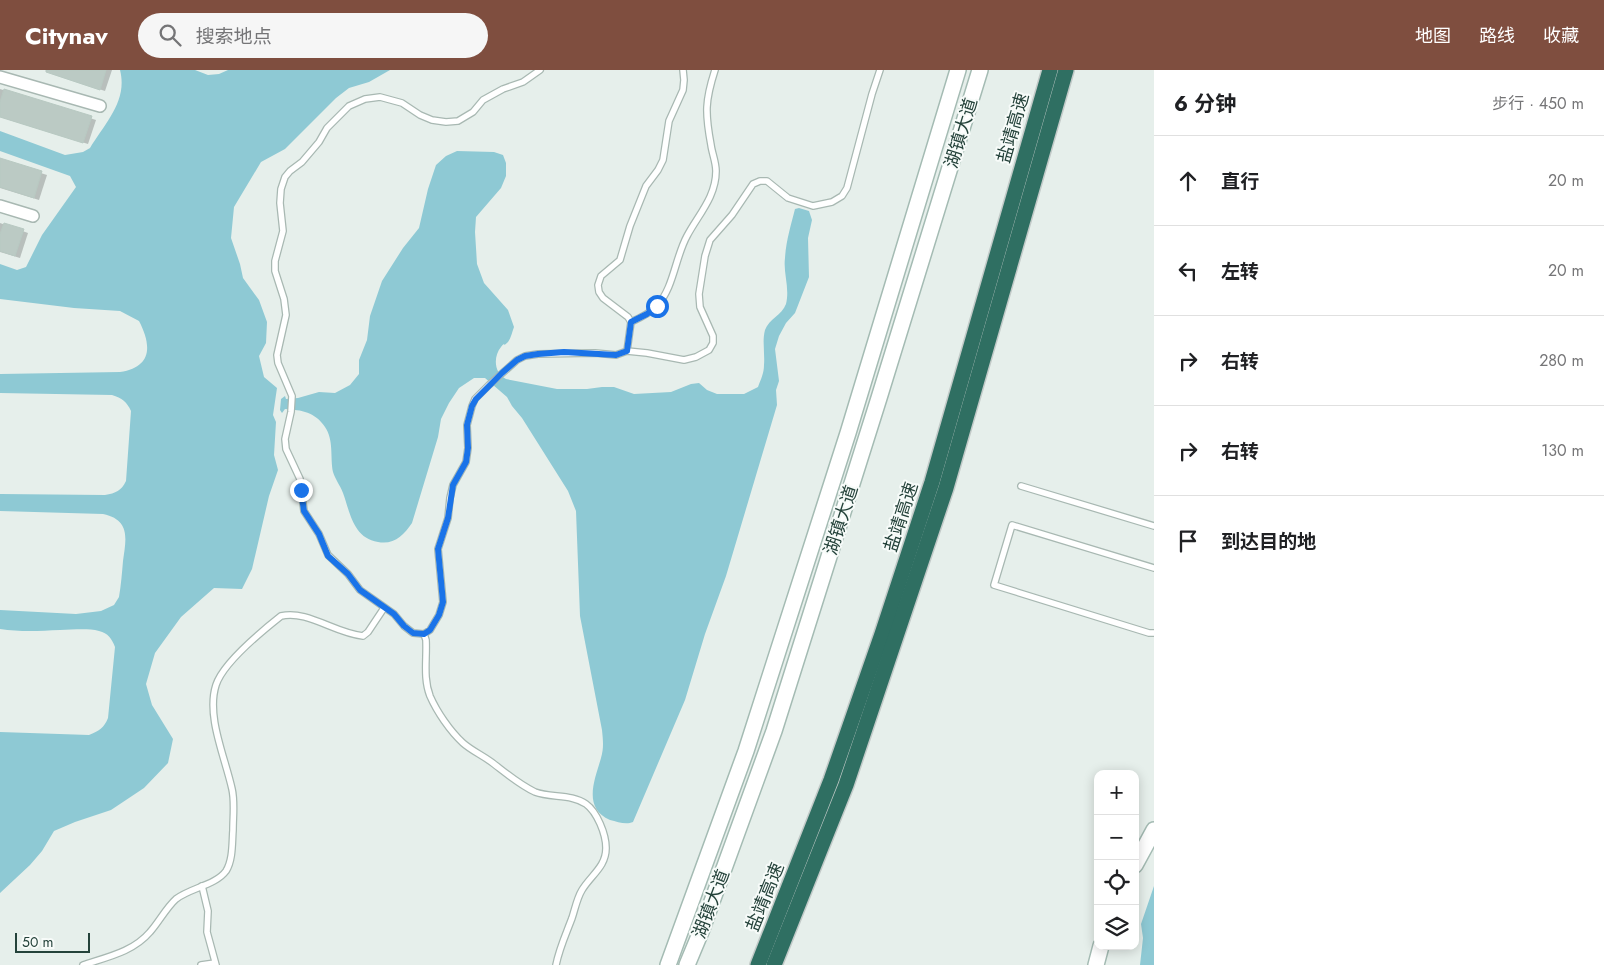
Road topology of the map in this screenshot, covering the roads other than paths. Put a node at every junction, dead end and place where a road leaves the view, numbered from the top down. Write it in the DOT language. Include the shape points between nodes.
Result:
graph roads {
  1 [pos="540,70"];
  2 [pos="683,70"];
  3 [pos="715,70"];
  4 [pos="880,70"];
  5 [pos="958,70"];
  6 [pos="980,70"];
  7 [pos="1050,70"];
  8 [pos="1066,70"];
  9 [pos="0,77"];
  10 [pos="100,106"];
  11 [pos="0,206"];
  12 [pos="33,216"];
  13 [pos="631,322"];
  14 [pos="627,351"];
  15 [pos="1021,486"];
  16 [pos="1154,526"];
  17 [pos="1154,568"];
  18 [pos="384,608"];
  19 [pos="1154,633"];
  20 [pos="424,634"];
  21 [pos="1154,830"];
  22 [pos="1138,860"];
  23 [pos="202,886"];
  24 [pos="1099,950"];
  25 [pos="216,964"];
  26 [pos="83,965"];
  27 [pos="201,965"];
  28 [pos="556,965"];
  29 [pos="668,965"];
  30 [pos="687,965"];
  31 [pos="758,965"];
  32 [pos="774,965"];
  33 [pos="1096,965"];
  1 -- 18 [label="lane" via="523,82 483,100 473,112 458,120 432,120 402,103 380,97 349,106 327,128 302,162 285,177 281,189 283,231 275,271 286,315 277,355 292,396 286,449 300,480 304,511 328,556 360,590"];
  2 -- 13 [label="lane" via="683,90 669,121 662,160 646,186 620,260 600,276 598,285 603,298"];
  3 -- 13 [label="lane" via="706,101 716,171 713,186 706,207 686,236 667,290 657,306"];
  4 -- 14 [label="lane" via="842,196 813,206 788,198 772,184 760,181 753,184 710,240 699,294 700,307 713,336 709,350 684,360"];
  5 -- 29 [label="main road, 湖镇大道" via="848,433 746,751"];
  6 -- 30 [label="main road, 湖镇大道" via="774,730"];
  7 -- 31 [label="highway, 盐靖高速" via="920,520 831,780"];
  8 -- 32 [label="highway, 盐靖高速" via="946,488 846,785"];
  9 -- 10 [label="street"];
  11 -- 12 [label="street"];
  13 -- 14 [label="lane"];
  14 -- 20 [label="lane" via="616,355 525,356 476,399 467,425 466,462 453,485 448,518 438,549 443,602 439,615"];
  15 -- 16 [label="lane"];
  17 -- 19 [label="lane" via="1012,525 994,585"];
  18 -- 20 [label="lane" via="413,633"];
  18 -- 23 [label="lane" via="363,636 302,615 281,616 234,658 221,675 216,684 212,709 232,789 232,848 226,871"];
  20 -- 28 [label="lane" via="427,685 452,731 464,744 535,792 575,799 592,808 600,826 605,839 604,859 582,890"];
  21 -- 22 [label="main road"];
  23 -- 25 [label="lane" via="208,911 207,932"];
  23 -- 26 [label="lane" via="176,900 138,944"];
  24 -- 33 [label="main road"];
  25 -- 27 [label="lane"];
}
